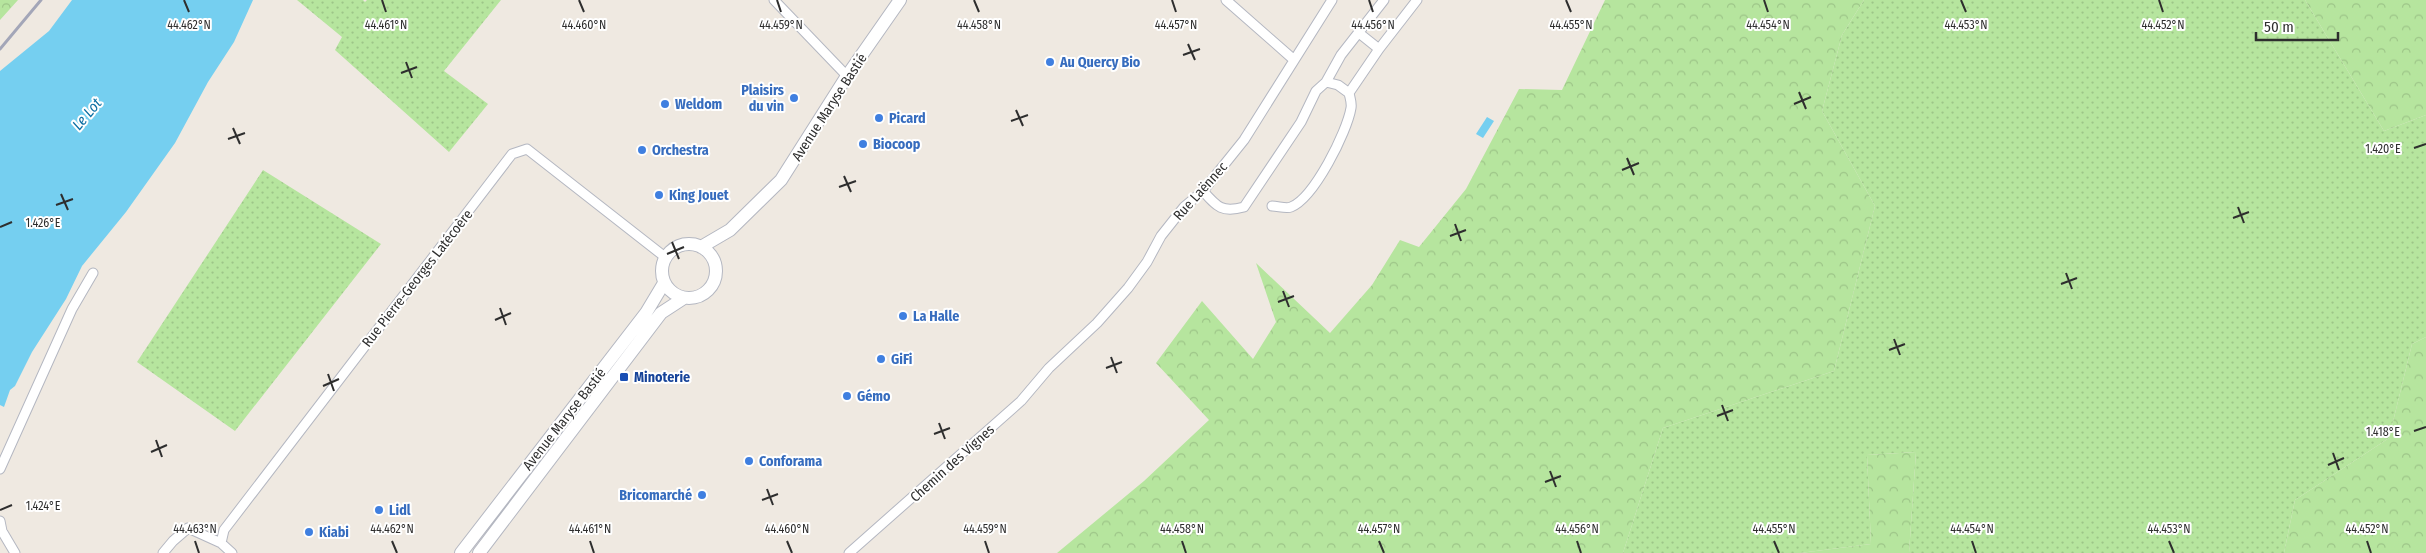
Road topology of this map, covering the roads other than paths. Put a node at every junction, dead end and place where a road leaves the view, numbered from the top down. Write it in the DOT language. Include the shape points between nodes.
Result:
graph roads {
  1 [pos="774,0"];
  2 [pos="900,0"];
  3 [pos="1226,0"];
  4 [pos="1332,0"];
  5 [pos="1384,0"];
  6 [pos="1417,0"];
  7 [pos="1359,34"];
  8 [pos="1379,49"];
  9 [pos="1293,59"];
  10 [pos="847,76"];
  11 [pos="1326,82"];
  12 [pos="1349,93"];
  13 [pos="1203,191"];
  14 [pos="1272,206"];
  15 [pos="730,230"];
  16 [pos="701,247"];
  17 [pos="665,257"];
  18 [pos="713,259"];
  19 [pos="93,273"];
  20 [pos="664,283"];
  21 [pos="684,298"];
  22 [pos="1049,368"];
  23 [pos="0,470"];
  24 [pos="0,520"];
  25 [pos="221,543"];
  26 [pos="15,553"];
  27 [pos="163,553"];
  28 [pos="232,553"];
  29 [pos="461,553"];
  30 [pos="478,553"];
  31 [pos="849,553"];
  1 -- 10 [label="street"];
  2 -- 10 [label="street, Avenue Maryse Bastié"];
  3 -- 9 [label="street"];
  4 -- 9 [label="street, Rue Laënnec"];
  5 -- 7 [label="street"];
  6 -- 8 [label="street"];
  7 -- 8 [label="street"];
  7 -- 11 [label="street" via="1341,55"];
  8 -- 12 [label="street"];
  9 -- 13 [label="street, Rue Laënnec" via="1244,140"];
  10 -- 15 [label="street, Avenue Maryse Bastié" via="781,180"];
  11 -- 12 [label="street"];
  11 -- 13 [label="street" via="1316,91 1301,122 1244,207 1220,208"];
  12 -- 14 [label="street" via="1351,106 1346,127 1330,160 1304,199 1290,207"];
  13 -- 22 [label="street, Rue Laënnec" via="1184,207 1161,236 1128,288 1097,323"];
  15 -- 16 [label="street, Avenue Maryse Bastié"];
  15 -- 18 [label="street, Avenue Maryse Bastié"];
  16 -- 17 [label="street, Avenue Maryse Bastié" via="681,245"];
  16 -- 18 [label="street"];
  17 -- 20 [label="street, Avenue Maryse Bastié" via="661,270"];
  17 -- 25 [label="street, Rue Pierre-Georges Latécoère" via="527,149 512,154 224,530"];
  18 -- 21 [label="street, Avenue Maryse Bastié" via="716,270 712,286 702,295"];
  19 -- 23 [label="street" via="72,308"];
  20 -- 21 [label="street" via="672,293"];
  20 -- 29 [label="street, Avenue Maryse Bastié" via="646,314"];
  21 -- 30 [label="street, Avenue Maryse Bastié" via="662,313"];
  22 -- 31 [label="street, Chemin des Vignes" via="1021,401"];
  24 -- 26 [label="street" via="2,531"];
  25 -- 27 [label="street" via="188,528"];
  25 -- 28 [label="street"];
}
